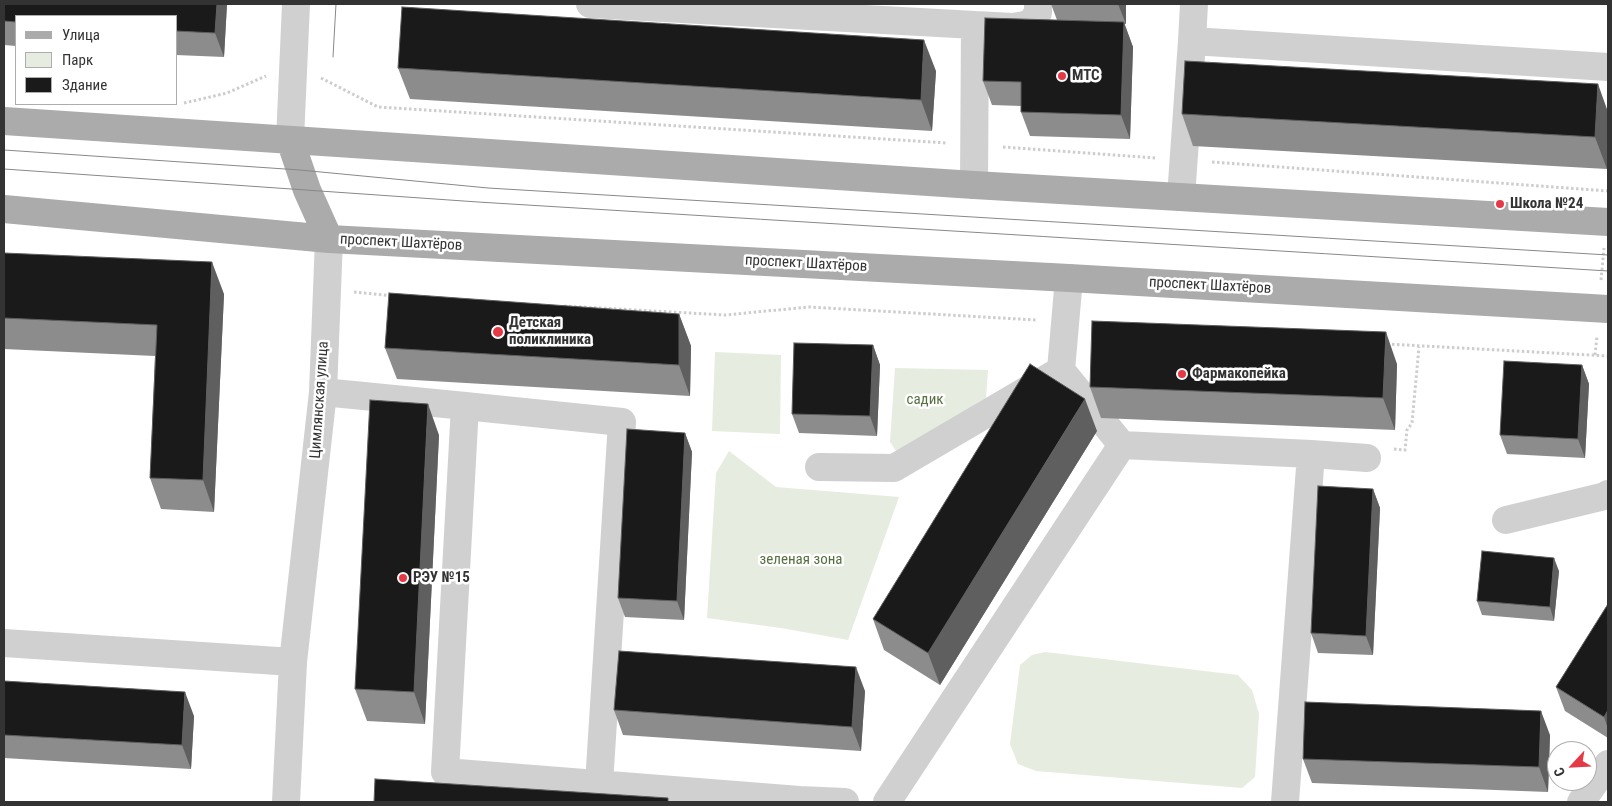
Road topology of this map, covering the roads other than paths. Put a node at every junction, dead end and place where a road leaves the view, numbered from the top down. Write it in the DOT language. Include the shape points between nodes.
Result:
graph roads {
  1 [pos="296,4"];
  2 [pos="590,4"];
  3 [pos="1038,4"];
  4 [pos="1194,4"];
  5 [pos="975,25"];
  6 [pos="1192,41"];
  7 [pos="1608,67"];
  8 [pos="4,120"];
  9 [pos="290,140"];
  10 [pos="974,185"];
  11 [pos="1181,197"];
  12 [pos="4,209"];
  13 [pos="1607,222"];
  14 [pos="329,239"];
  15 [pos="1069,278"];
  16 [pos="1604,308"];
  17 [pos="1061,370"];
  18 [pos="323,392"];
  19 [pos="465,406"];
  20 [pos="1122,445"];
  21 [pos="1312,454"];
  22 [pos="1367,458"];
  23 [pos="819,468"];
  24 [pos="1608,494"];
  25 [pos="1506,520"];
  26 [pos="4,642"];
  27 [pos="293,662"];
  28 [pos="1608,764"];
  29 [pos="600,784"];
  30 [pos="799,801"];
  31 [pos="286,802"];
  32 [pos="845,802"];
  33 [pos="887,802"];
  34 [pos="1286,802"];
  35 [pos="1581,802"];
  1 -- 9 [label="street, Цимлянская улица"];
  2 -- 5 [label="street"];
  3 -- 5 [label="street" via="1038,14 1030,24 1013,27"];
  4 -- 6 [label="street"];
  5 -- 10 [label="street"];
  6 -- 7 [label="street"];
  6 -- 11 [label="street"];
  8 -- 9 [label="main road"];
  9 -- 10 [label="main road"];
  9 -- 14 [label="main road, Цимлянская улица" via="307,190"];
  10 -- 11 [label="main road"];
  11 -- 13 [label="main road"];
  12 -- 14 [label="main road, проспект Шахтёров"];
  14 -- 15 [label="main road, проспект Шахтёров"];
  14 -- 18 [label="street, Цимлянская улица"];
  15 -- 16 [label="main road, проспект Шахтёров"];
  15 -- 17 [label="street"];
  17 -- 20 [label="street"];
  17 -- 23 [label="street" via="894,468"];
  18 -- 19 [label="street"];
  18 -- 27 [label="street, Цимлянская улица"];
  19 -- 29 [label="street" via="622,422"];
  19 -- 29 [label="street" via="445,772"];
  20 -- 21 [label="street"];
  20 -- 33 [label="street"];
  21 -- 22 [label="street"];
  21 -- 34 [label="street"];
  24 -- 25 [label="street"];
  26 -- 27 [label="street"];
  27 -- 31 [label="street, Цимлянская улица"];
  28 -- 35 [label="street"];
  29 -- 30 [label="street"];
  30 -- 32 [label="street"];
}
